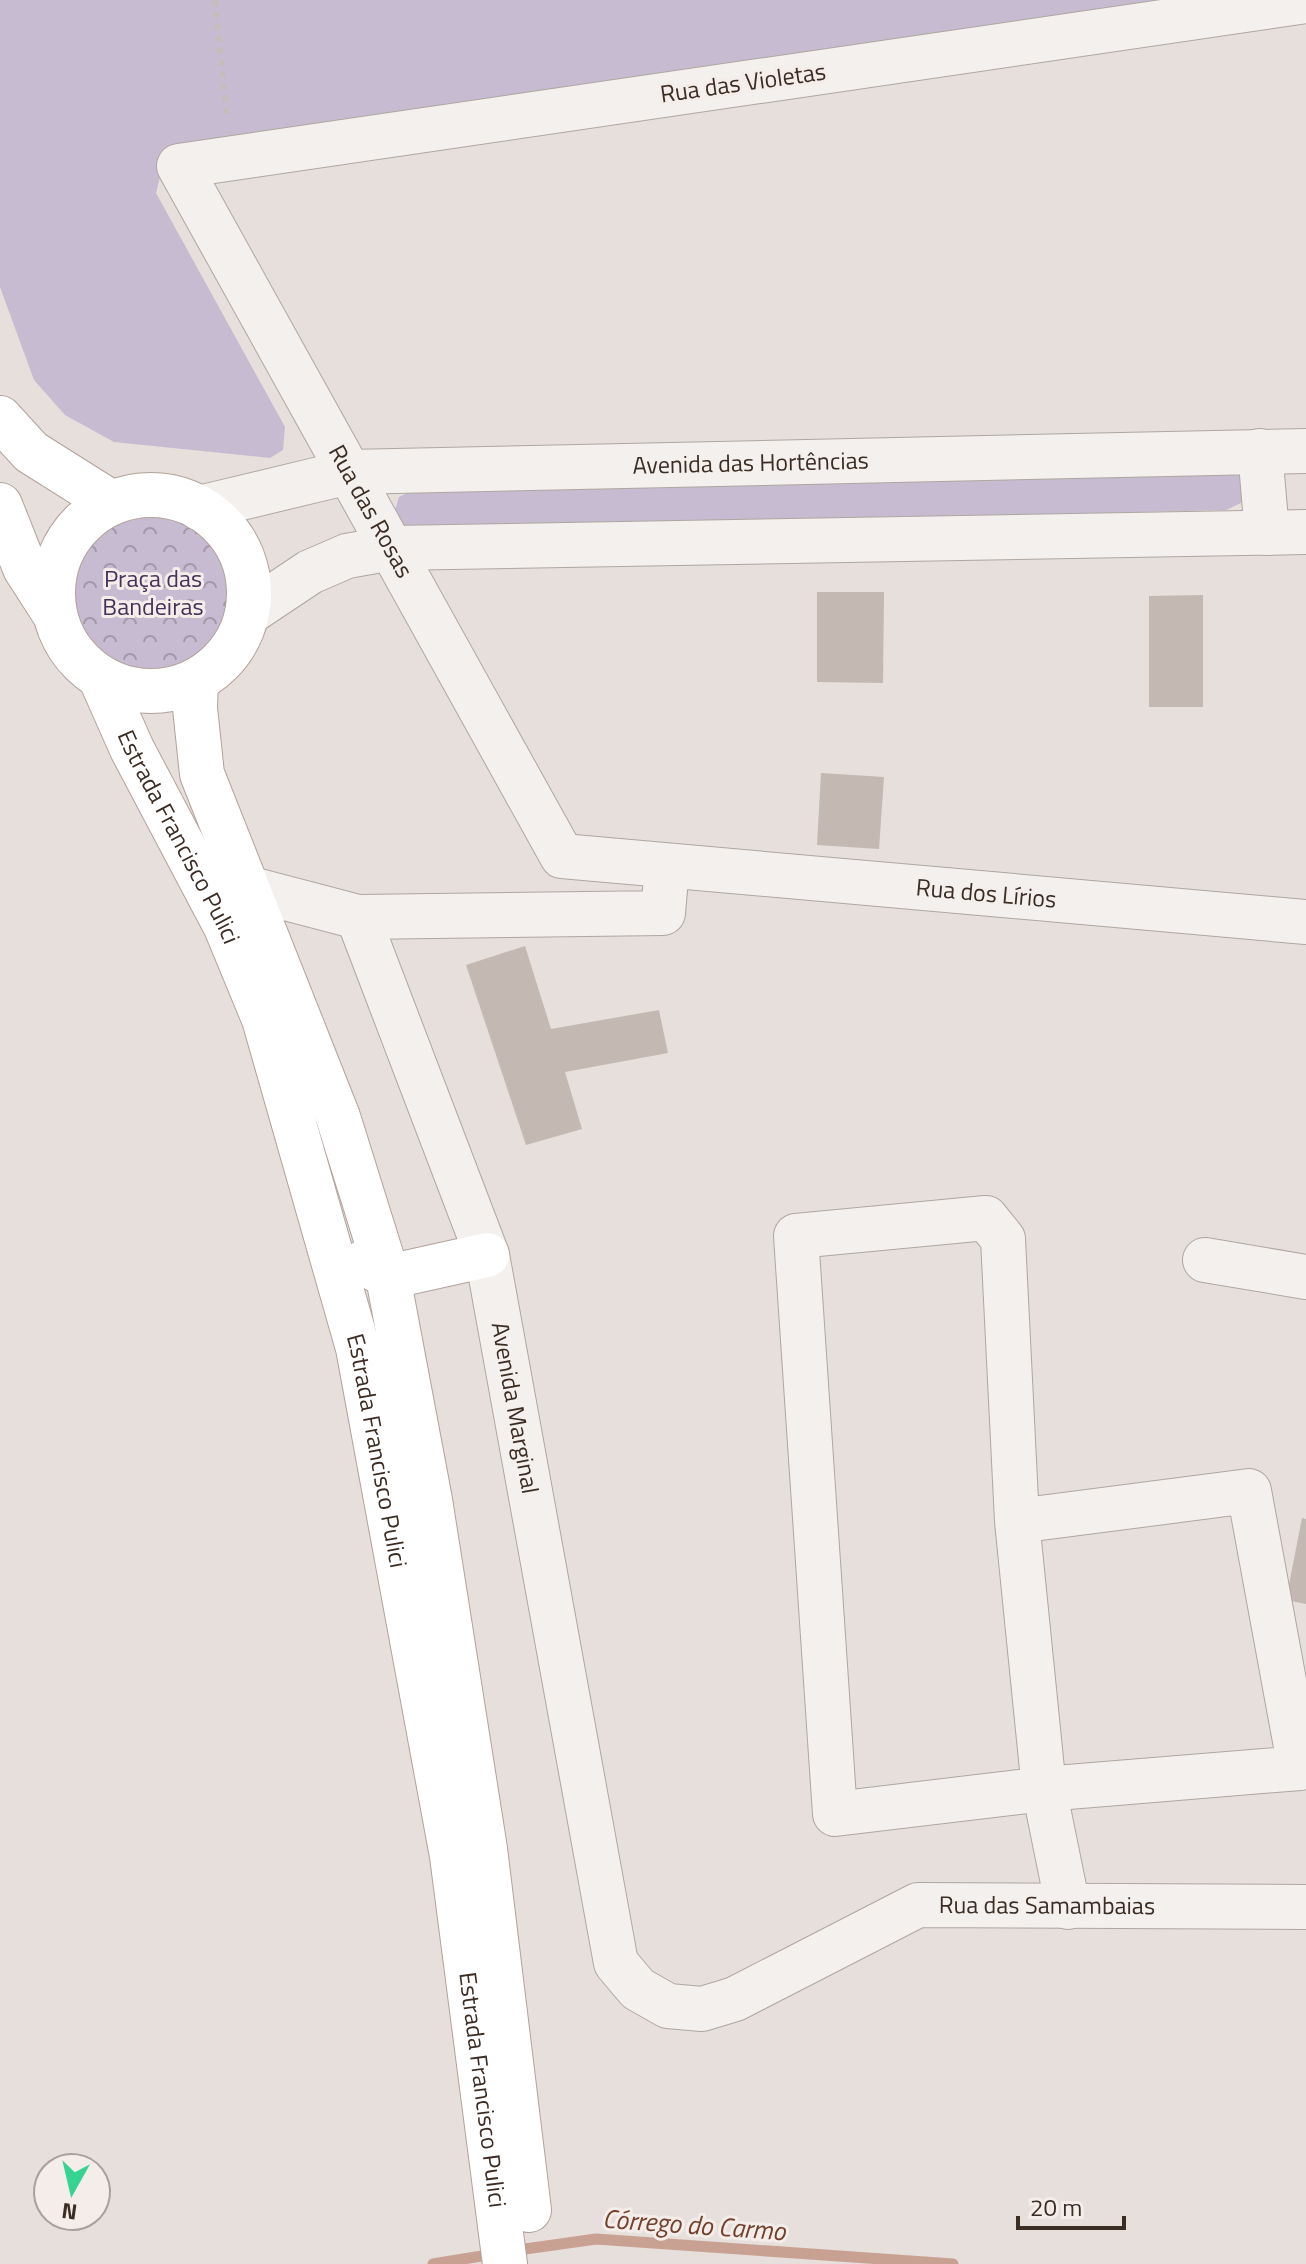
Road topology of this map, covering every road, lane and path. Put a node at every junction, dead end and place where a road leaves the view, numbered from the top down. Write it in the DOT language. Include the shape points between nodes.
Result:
graph roads {
  1 [pos="215,0"];
  2 [pos="1306,1"];
  3 [pos="231,159"];
  4 [pos="179,166"];
  5 [pos="0,418"];
  6 [pos="1260,451"];
  7 [pos="1306,451"];
  8 [pos="349,472"];
  9 [pos="112,503"];
  10 [pos="0,505"];
  11 [pos="199,508"];
  12 [pos="1286,533"];
  13 [pos="392,548"];
  14 [pos="54,613"];
  15 [pos="247,614"];
  16 [pos="101,679"];
  17 [pos="196,680"];
  18 [pos="562,856"];
  19 [pos="667,866"];
  20 [pos="247,888"];
  21 [pos="358,917"];
  22 [pos="1306,922"];
  23 [pos="305,1155"];
  24 [pos="487,1255"];
  25 [pos="1205,1260"];
  26 [pos="388,1277"];
  27 [pos="1306,1277"];
  28 [pos="1017,1521"];
  29 [pos="1044,1789"];
  30 [pos="1068,1907"];
  31 [pos="1306,1907"];
  32 [pos="668,2006"];
  33 [pos="513,2209"];
  34 [pos="505,2264"];
  35 [pos="534,2264"];
  1 -- 3 [label="path"];
  2 -- 3 [label="street, Rua das Violetas"];
  3 -- 4 [label="street, Rua das Violetas"];
  4 -- 8 [label="street, Rua das Rosas"];
  5 -- 9 [label="main road" via="31,452"];
  6 -- 7 [label="street, Avenida das Hortências"];
  6 -- 8 [label="street, Avenida das Hortências"];
  6 -- 12 [label="street"];
  8 -- 11 [label="street, Avenida das Hortências"];
  8 -- 13 [label="street, Rua das Rosas"];
  9 -- 11 [label="main road" via="157,495"];
  9 -- 14 [label="main road" via="92,514 64,547 55,569"];
  10 -- 14 [label="main road" via="25,568"];
  11 -- 15 [label="main road" via="230,535 241,553 249,593"];
  12 -- 13 [label="street"];
  13 -- 15 [label="street" via="347,556 310,572"];
  13 -- 18 [label="street, Rua das Rosas"];
  14 -- 16 [label="main road" via="73,654"];
  15 -- 17 [label="main road" via="230,651"];
  16 -- 17 [label="main road" via="152,691"];
  16 -- 23 [label="main road, Estrada Francisco Pulici" via="232,940 264,1019"];
  17 -- 20 [label="main road, Estrada Francisco Pulici" via="202,774"];
  18 -- 19 [label="street, Rua dos Lírios"];
  19 -- 21 [label="street" via="663,913"];
  19 -- 22 [label="street, Rua dos Lírios"];
  20 -- 21 [label="street"];
  20 -- 26 [label="main road, Estrada Francisco Pulici" via="338,1117"];
  21 -- 24 [label="street, Avenida Marginal"];
  23 -- 26 [label="main road" via="364,1262"];
  23 -- 33 [label="main road, Estrada Francisco Pulici" via="358,1348"];
  24 -- 26 [label="main road"];
  24 -- 32 [label="street, Avenida Marginal" via="616,1963 638,1989"];
  25 -- 27 [label="street"];
  26 -- 33 [label="main road, Estrada Francisco Pulici" via="430,1500 485,1849"];
  28 -- 29 [label="street"];
  28 -- 29 [label="street" via="1249,1491 1300,1768"];
  28 -- 29 [label="street" via="1003,1239 986,1218 796,1236 835,1814"];
  29 -- 30 [label="street"];
  30 -- 31 [label="street, Rua das Samambaias"];
  30 -- 32 [label="street, Rua das Samambaias" via="918,1905 735,1999 702,2009"];
  33 -- 34 [label="main road, Estrada Francisco Pulici"];
  33 -- 35 [label="main road, Estrada Francisco Pulici"];
}
